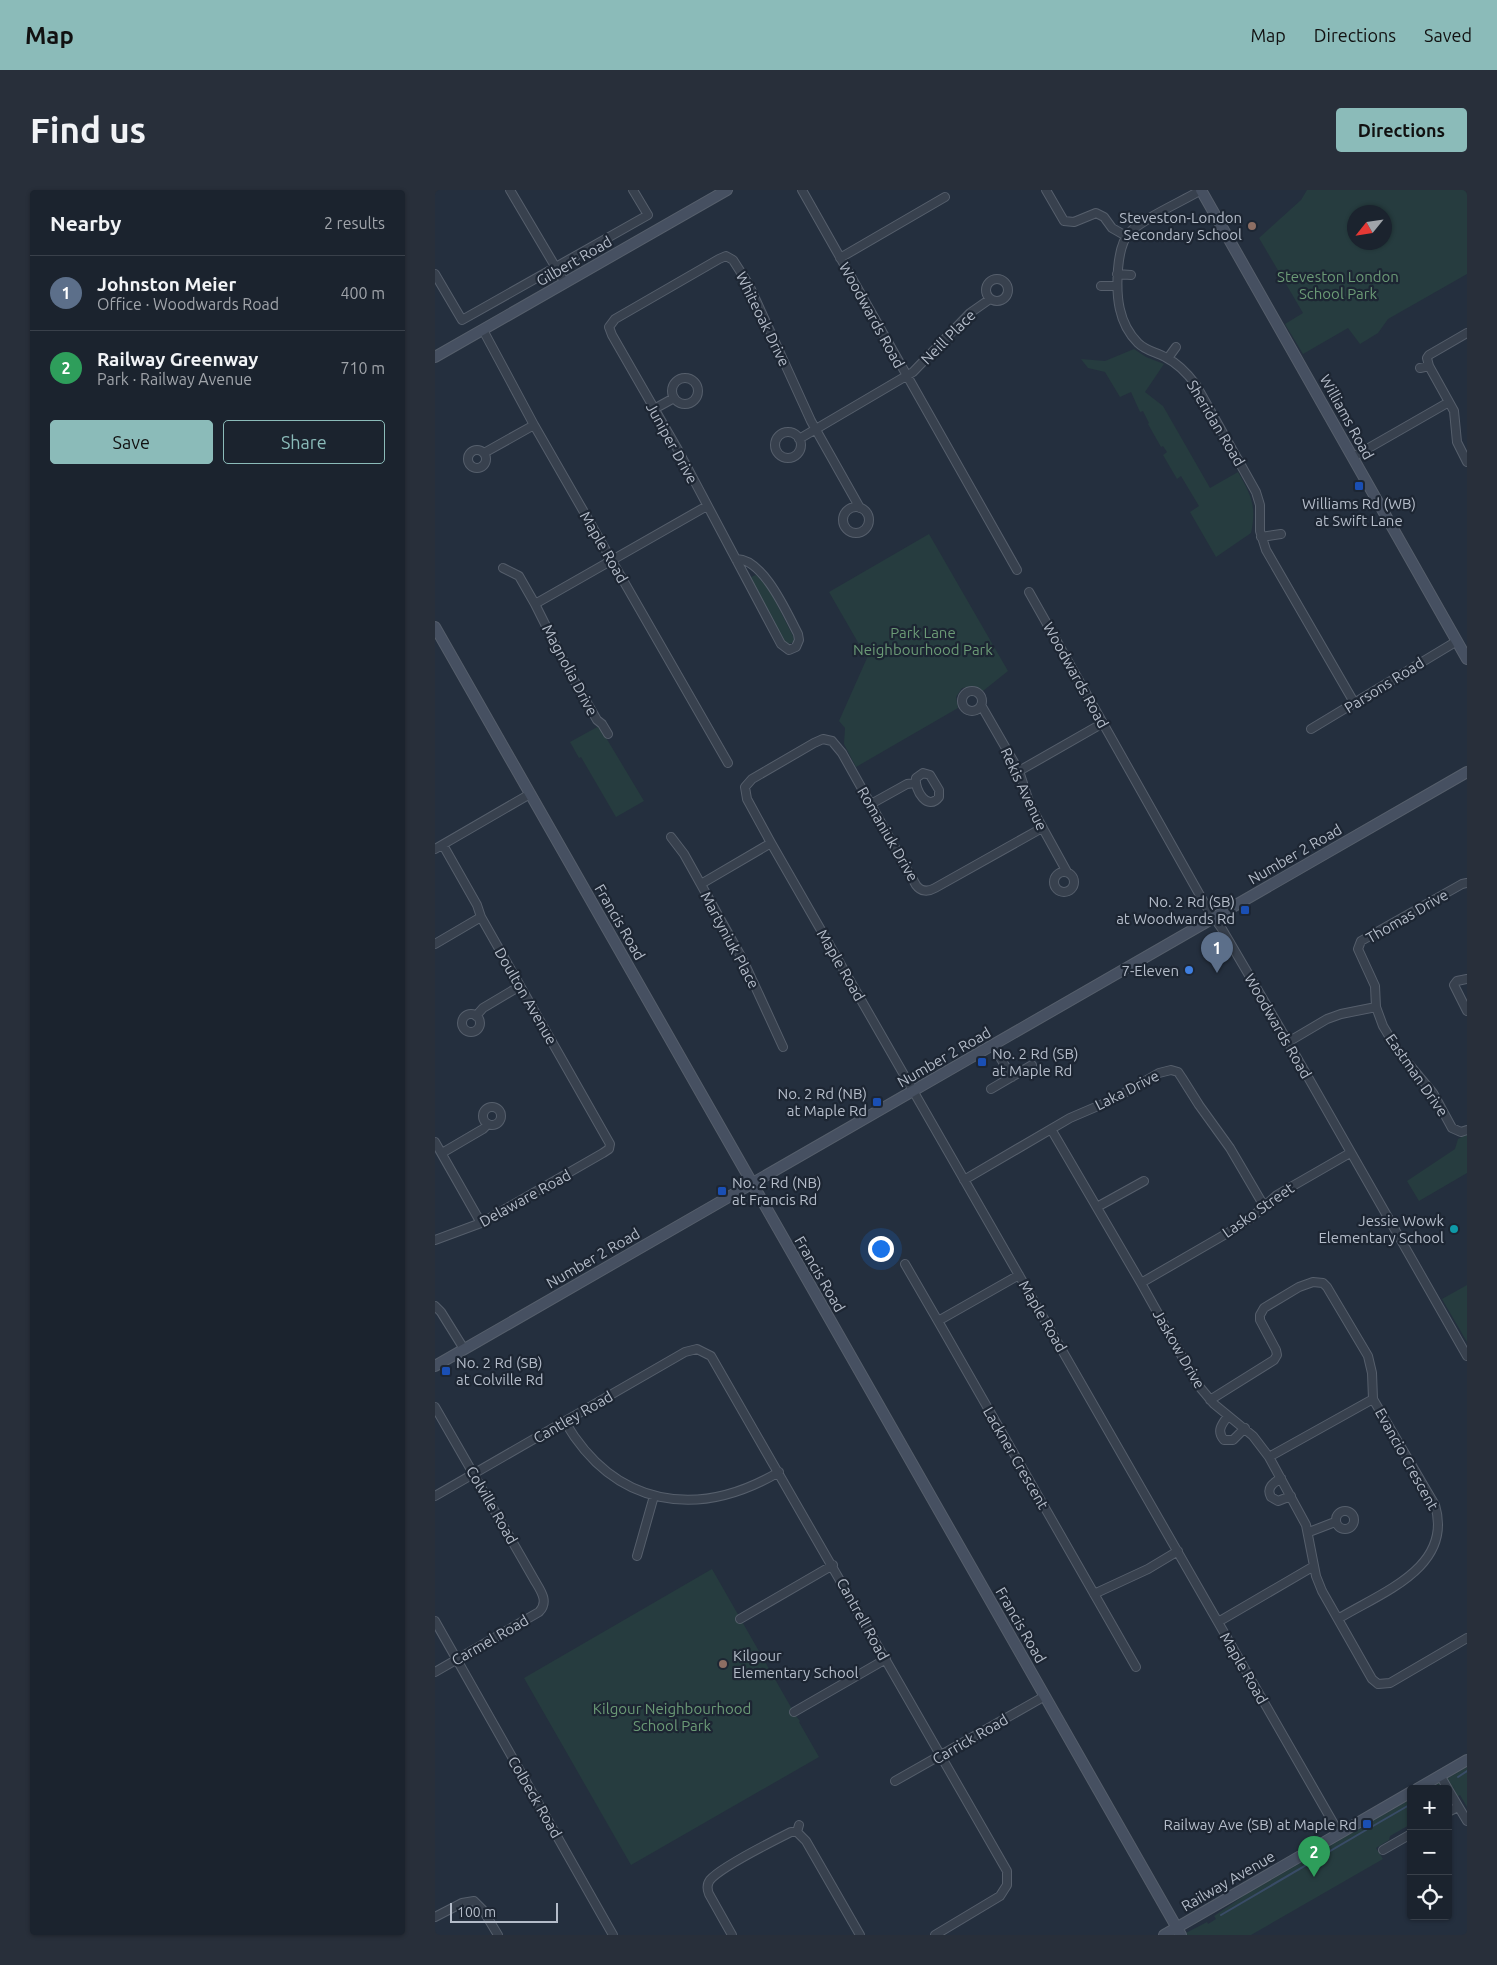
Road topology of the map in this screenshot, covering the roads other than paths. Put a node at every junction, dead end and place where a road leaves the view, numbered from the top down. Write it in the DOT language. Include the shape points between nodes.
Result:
graph roads {
  1 [pos="510,190"];
  2 [pos="633,190"];
  3 [pos="727,190"];
  4 [pos="801,190"];
  5 [pos="1046,190"];
  6 [pos="1201,190"];
  7 [pos="945,197"];
  8 [pos="1126,236"];
  9 [pos="840,258"];
  10 [pos="555,268"];
  11 [pos="435,274"];
  12 [pos="1117,274"];
  13 [pos="1131,275"];
  14 [pos="565,283"];
  15 [pos="1101,286"];
  16 [pos="1117,286"];
  17 [pos="990,299"];
  18 [pos="605,327"];
  19 [pos="483,330"];
  20 [pos="1467,333"];
  21 [pos="1176,347"];
  22 [pos="435,357"];
  23 [pos="1167,358"];
  24 [pos="1429,366"];
  25 [pos="1419,368"];
  26 [pos="906,376"];
  27 [pos="673,398"];
  28 [pos="1449,402"];
  29 [pos="654,409"];
  30 [pos="534,425"];
  31 [pos="815,429"];
  32 [pos="799,439"];
  33 [pos="484,454"];
  34 [pos="1353,457"];
  35 [pos="1467,462"];
  36 [pos="707,506"];
  37 [pos="860,508"];
  38 [pos="1281,534"];
  39 [pos="1261,537"];
  40 [pos="736,559"];
  41 [pos="612,560"];
  42 [pos="503,568"];
  43 [pos="1017,570"];
  44 [pos="1029,592"];
  45 [pos="535,604"];
  46 [pos="435,627"];
  47 [pos="1457,641"];
  48 [pos="1467,659"];
  49 [pos="1355,704"];
  50 [pos="981,706"];
  51 [pos="1103,724"];
  52 [pos="1311,729"];
  53 [pos="832,730"];
  54 [pos="608,734"];
  55 [pos="829,739"];
  56 [pos="728,763"];
  57 [pos="1019,771"];
  58 [pos="1467,772"];
  59 [pos="915,782"];
  60 [pos="530,794"];
  61 [pos="871,804"];
  62 [pos="1042,828"];
  63 [pos="671,837"];
  64 [pos="443,844"];
  65 [pos="771,844"];
  66 [pos="435,849"];
  67 [pos="1067,872"];
  68 [pos="1467,883"];
  69 [pos="701,884"];
  70 [pos="481,917"];
  71 [pos="1214,918"];
  72 [pos="435,944"];
  73 [pos="1467,980"];
  74 [pos="520,986"];
  75 [pos="1376,1007"];
  76 [pos="1467,1011"];
  77 [pos="476,1016"];
  78 [pos="1288,1042"];
  79 [pos="993,1046"];
  80 [pos="783,1047"];
  81 [pos="1031,1066"];
  82 [pos="1011,1077"];
  83 [pos="991,1089"];
  84 [pos="913,1092"];
  85 [pos="488,1124"];
  86 [pos="1051,1129"];
  87 [pos="1467,1130"];
  88 [pos="435,1142"];
  89 [pos="610,1147"];
  90 [pos="442,1153"];
  91 [pos="1350,1153"];
  92 [pos="964,1180"];
  93 [pos="1144,1181"];
  94 [pos="752,1184"];
  95 [pos="1264,1206"];
  96 [pos="1097,1207"];
  97 [pos="481,1223"];
  98 [pos="435,1240"];
  99 [pos="905,1264"];
  100 [pos="1019,1275"];
  101 [pos="1141,1283"];
  102 [pos="435,1306"];
  103 [pos="938,1321"];
  104 [pos="464,1348"];
  105 [pos="711,1356"];
  106 [pos="1467,1356"];
  107 [pos="435,1366"];
  108 [pos="1373,1399"];
  109 [pos="1210,1400"];
  110 [pos="435,1407"];
  111 [pos="1228,1416"];
  112 [pos="565,1422"];
  113 [pos="1245,1428"];
  114 [pos="1269,1457"];
  115 [pos="779,1472"];
  116 [pos="474,1474"];
  117 [pos="1281,1478"];
  118 [pos="435,1496"];
  119 [pos="654,1496"];
  120 [pos="1291,1496"];
  121 [pos="1335,1522"];
  122 [pos="1309,1532"];
  123 [pos="1178,1551"];
  124 [pos="637,1556"];
  125 [pos="833,1565"];
  126 [pos="1314,1566"];
  127 [pos="1094,1594"];
  128 [pos="543,1606"];
  129 [pos="740,1618"];
  130 [pos="1337,1619"];
  131 [pos="435,1620"];
  132 [pos="1218,1622"];
  133 [pos="1467,1638"];
  134 [pos="886,1659"];
  135 [pos="456,1660"];
  136 [pos="1136,1667"];
  137 [pos="435,1672"];
  138 [pos="1045,1696"];
  139 [pos="794,1712"];
  140 [pos="941,1755"];
  141 [pos="1467,1760"];
  142 [pos="1440,1775"];
  143 [pos="895,1781"];
  144 [pos="1424,1785"];
  145 [pos="1446,1785"];
  146 [pos="1407,1794"];
  147 [pos="1452,1796"];
  148 [pos="1458,1806"];
  149 [pos="1452,1810"];
  150 [pos="1467,1821"];
  151 [pos="1339,1833"];
  152 [pos="1407,1836"];
  153 [pos="1383,1850"];
  154 [pos="435,1917"];
  155 [pos="1179,1931"];
  156 [pos="498,1935"];
  157 [pos="613,1935"];
  158 [pos="732,1935"];
  159 [pos="860,1935"];
  160 [pos="935,1935"];
  161 [pos="1164,1935"];
  1 -- 10 [label="street"];
  2 -- 10 [label="street" via="648,215"];
  3 -- 14 [label="street, Gilbert Road"];
  4 -- 9 [label="street, Woodwards Road"];
  5 -- 8 [label="street" via="1064,221 1074,222 1096,213"];
  6 -- 8 [label="street"];
  6 -- 34 [label="street, Williams Road"];
  7 -- 9 [label="street"];
  8 -- 12 [label="street, Sheridan Road" via="1119,254"];
  9 -- 26 [label="street, Woodwards Road"];
  10 -- 11 [label="street" via="462,320"];
  10 -- 14 [label="street"];
  12 -- 13 [label="street"];
  12 -- 16 [label="street, Sheridan Road"];
  14 -- 19 [label="street, Gilbert Road"];
  15 -- 16 [label="street"];
  16 -- 23 [label="street, Sheridan Road" via="1120,311 1131,334 1145,348"];
  17 -- 26 [label="street, Neill Place" via="972,311"];
  18 -- 29 [label="street, Juniper Drive"];
  18 -- 31 [label="street, Whiteoak Drive" via="716,261 731,258 752,290"];
  19 -- 22 [label="street, Gilbert Road"];
  19 -- 30 [label="street, Maple Road"];
  20 -- 24 [label="street" via="1429,355"];
  21 -- 23 [label="street"];
  23 -- 39 [label="street, Sheridan Road" via="1193,381 1255,488"];
  24 -- 25 [label="street"];
  24 -- 28 [label="street"];
  26 -- 31 [label="street, Neill Place"];
  26 -- 43 [label="street, Woodwards Road"];
  27 -- 29 [label="street"];
  28 -- 34 [label="street"];
  28 -- 35 [label="street" via="1455,417 1457,442"];
  29 -- 36 [label="street, Juniper Drive"];
  30 -- 33 [label="street"];
  30 -- 41 [label="street, Maple Road"];
  31 -- 32 [label="street, Neill Place"];
  31 -- 37 [label="street, Whiteoak Drive"];
  34 -- 47 [label="street, Williams Road"];
  36 -- 40 [label="street, Juniper Drive"];
  36 -- 41 [label="street"];
  38 -- 39 [label="street"];
  39 -- 49 [label="street, Sheridan Road"];
  40 -- 40 [label="street, Juniper Drive" via="781,644 789,650 796,647 797,634 772,584 745,561"];
  41 -- 45 [label="street"];
  41 -- 56 [label="street, Maple Road"];
  42 -- 45 [label="street, Magnolia Drive" via="519,576"];
  44 -- 51 [label="street, Woodwards Road"];
  45 -- 54 [label="street, Magnolia Drive" via="567,668"];
  46 -- 60 [label="street, Francis Road"];
  47 -- 48 [label="street, Williams Road"];
  47 -- 49 [label="street, Parsons Road"];
  49 -- 52 [label="street, Parsons Road"];
  50 -- 57 [label="street, Rekis Avenue"];
  51 -- 57 [label="street"];
  51 -- 71 [label="street, Woodwards Road"];
  53 -- 55 [label="street"];
  55 -- 61 [label="street, Romaniuk Drive" via="838,747"];
  55 -- 65 [label="street, Maple Road" via="814,743 752,779 745,787 747,799"];
  57 -- 62 [label="street, Rekis Avenue" via="1027,798"];
  58 -- 71 [label="street, Number 2 Road"];
  59 -- 61 [label="street"];
  60 -- 64 [label="street"];
  60 -- 94 [label="street, Francis Road"];
  61 -- 62 [label="street, Romaniuk Drive" via="921,892 935,888"];
  62 -- 67 [label="street, Rekis Avenue"];
  63 -- 69 [label="street, Martyniuk Place"];
  64 -- 66 [label="street"];
  64 -- 70 [label="street, Doulton Avenue"];
  65 -- 69 [label="street"];
  65 -- 84 [label="street, Maple Road"];
  68 -- 75 [label="street, Thomas Drive" via="1361,941 1358,949 1375,986"];
  69 -- 80 [label="street, Martyniuk Place" via="743,960"];
  70 -- 72 [label="street"];
  70 -- 74 [label="street, Doulton Avenue"];
  71 -- 78 [label="street, Woodwards Road"];
  71 -- 79 [label="street, Number 2 Road"];
  73 -- 76 [label="street" via="1460,980 1454,985"];
  74 -- 77 [label="street" via="483,1008"];
  74 -- 89 [label="street, Doulton Avenue" via="607,1136"];
  75 -- 78 [label="street" via="1327,1019"];
  75 -- 87 [label="street, Eastman Drive" via="1398,1050 1433,1094 1452,1128 1461,1132"];
  78 -- 91 [label="street, Woodwards Road"];
  79 -- 82 [label="street"];
  79 -- 84 [label="street, Number 2 Road"];
  81 -- 82 [label="street"];
  82 -- 83 [label="street"];
  84 -- 92 [label="street, Maple Road"];
  84 -- 94 [label="street, Number 2 Road"];
  85 -- 90 [label="street"];
  86 -- 92 [label="street, Laka Drive"];
  86 -- 95 [label="street, Laka Drive" via="1159,1073 1178,1072 1230,1148"];
  86 -- 96 [label="street, Jaskow Drive"];
  88 -- 90 [label="street"];
  89 -- 97 [label="street, Delaware Road"];
  90 -- 97 [label="street"];
  91 -- 95 [label="street, Lasko Street"];
  91 -- 106 [label="street, Woodwards Road"];
  92 -- 100 [label="street, Maple Road"];
  93 -- 96 [label="street"];
  94 -- 104 [label="street, Number 2 Road"];
  94 -- 138 [label="street, Francis Road"];
  95 -- 101 [label="street, Lasko Street" via="1237,1228"];
  96 -- 101 [label="street, Jaskow Drive"];
  97 -- 98 [label="street, Delaware Road"];
  99 -- 103 [label="street, Lackner Crescent"];
  100 -- 103 [label="street"];
  100 -- 123 [label="street, Maple Road"];
  101 -- 109 [label="street, Jaskow Drive" via="1192,1375"];
  102 -- 104 [label="street"];
  103 -- 127 [label="street, Lackner Crescent"];
  104 -- 107 [label="street, Number 2 Road"];
  105 -- 112 [label="street, Cantley Road" via="697,1349 685,1352"];
  105 -- 115 [label="street, Cantrell Road"];
  108 -- 109 [label="street" via="1368,1356 1330,1290 1323,1283 1313,1282 1299,1287 1261,1312 1261,1324 1276,1350 1274,1360"];
  108 -- 114 [label="street, Evancio Crescent"];
  108 -- 130 [label="street, Evancio Crescent" via="1435,1505 1439,1533 1428,1555 1411,1575"];
  109 -- 111 [label="street, Jaskow Drive"];
  110 -- 116 [label="street, Colville Road"];
  111 -- 113 [label="street, Jaskow Drive"];
  111 -- 113 [label="street" via="1219,1430 1224,1440 1233,1440"];
  112 -- 116 [label="street, Cantley Road"];
  112 -- 119 [label="street" via="585,1451 605,1470"];
  113 -- 114 [label="street, Jaskow Drive"];
  114 -- 117 [label="street, Jaskow Drive"];
  115 -- 119 [label="street" via="751,1488 720,1497 693,1500"];
  115 -- 125 [label="street, Cantrell Road"];
  116 -- 118 [label="street, Cantley Road"];
  116 -- 128 [label="street, Colville Road" via="544,1598"];
  117 -- 120 [label="street, Jaskow Drive"];
  117 -- 120 [label="street" via="1269,1489 1271,1497 1281,1501"];
  119 -- 124 [label="street"];
  120 -- 122 [label="street, Jaskow Drive"];
  121 -- 122 [label="street"];
  122 -- 126 [label="street, Jaskow Drive"];
  123 -- 127 [label="street"];
  123 -- 132 [label="street, Maple Road"];
  125 -- 129 [label="street"];
  125 -- 134 [label="street, Cantrell Road"];
  126 -- 130 [label="street, Jaskow Drive"];
  126 -- 132 [label="street"];
  127 -- 136 [label="street, Lackner Crescent"];
  128 -- 135 [label="street, Carmel Road" via="539,1612"];
  130 -- 133 [label="street, Jaskow Drive" via="1377,1687 1390,1684"];
  131 -- 135 [label="street, Colbeck Road"];
  132 -- 151 [label="street, Maple Road"];
  134 -- 139 [label="street"];
  134 -- 140 [label="street, Cantrell Road"];
  135 -- 137 [label="street, Carmel Road"];
  135 -- 157 [label="street, Colbeck Road"];
  138 -- 140 [label="street, Carrick Road"];
  138 -- 155 [label="street, Francis Road"];
  140 -- 143 [label="street, Carrick Road"];
  140 -- 160 [label="street, Cantrell Road" via="1008,1875 1007,1885 997,1898"];
  141 -- 142 [label="street"];
  142 -- 144 [label="street"];
  142 -- 145 [label="street"];
  146 -- 151 [label="street, Railway Avenue"];
  147 -- 148 [label="street"];
  148 -- 149 [label="street"];
  148 -- 150 [label="street"];
  151 -- 155 [label="street, Railway Avenue"];
  152 -- 153 [label="street"];
  154 -- 156 [label="street" via="462,1903 474,1901"];
  155 -- 161 [label="street, Railway Avenue"];
  158 -- 159 [label="street" via="709,1894 708,1883 714,1875 798,1828"];
}
